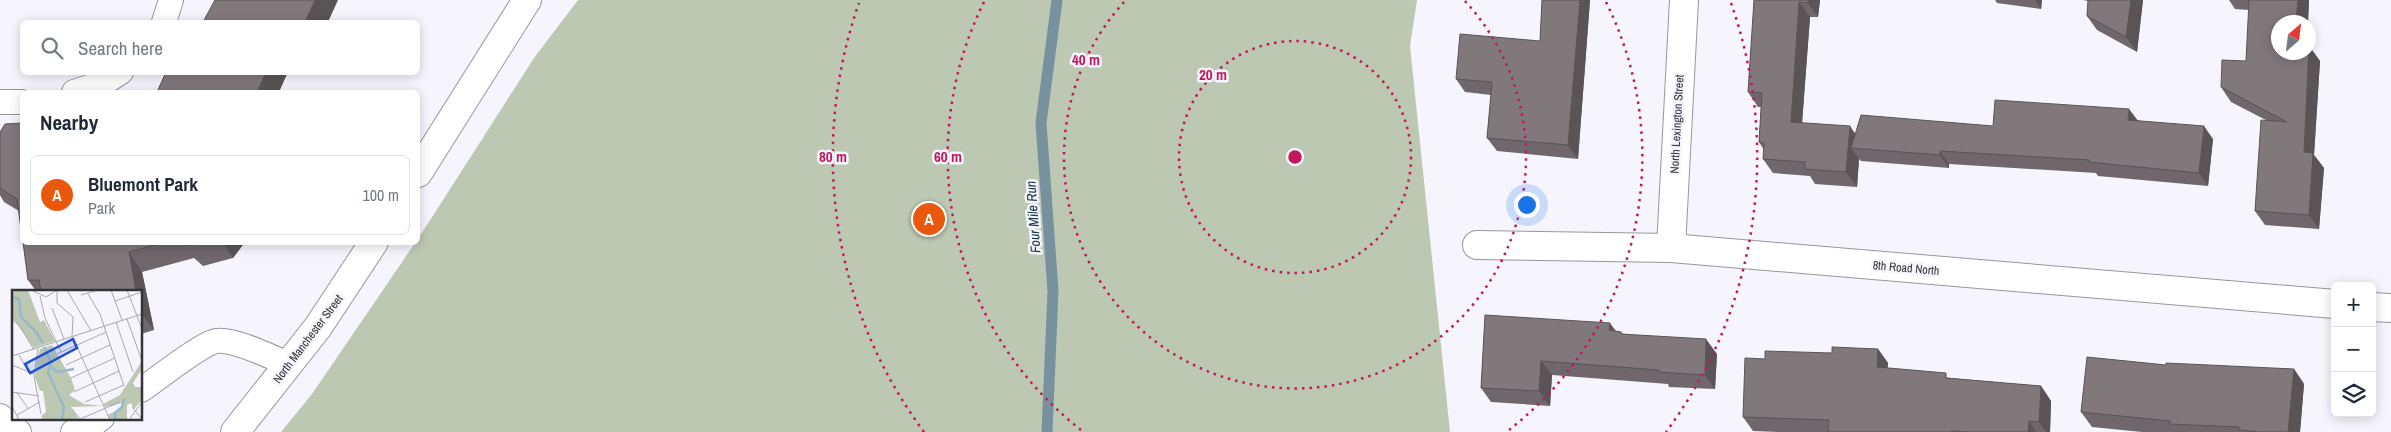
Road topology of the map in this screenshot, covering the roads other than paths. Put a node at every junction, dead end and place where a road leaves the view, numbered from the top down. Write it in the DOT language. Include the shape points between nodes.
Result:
graph roads {
  1 [pos="171,0"];
  2 [pos="527,0"];
  3 [pos="1684,0"];
  4 [pos="165,20"];
  5 [pos="116,75"];
  6 [pos="80,90"];
  7 [pos="0,102"];
  8 [pos="20,102"];
  9 [pos="420,170"];
  10 [pos="372,245"];
  11 [pos="1477,245"];
  12 [pos="1671,248"];
  13 [pos="2331,304"];
  14 [pos="2376,307"];
  15 [pos="2391,308"];
  16 [pos="290,365"];
  17 [pos="142,389"];
  18 [pos="0,416"];
  19 [pos="99,420"];
  20 [pos="19,432"];
  21 [pos="73,432"];
  22 [pos="235,432"];
  1 -- 4 [label="lane"];
  2 -- 9 [label="street"];
  3 -- 12 [label="street, North Lexington Street"];
  5 -- 6 [label="lane"];
  7 -- 8 [label="lane"];
  10 -- 16 [label="street, North Manchester Street"];
  11 -- 12 [label="street, 8th Road North"];
  12 -- 13 [label="street, 8th Road North"];
  14 -- 15 [label="street"];
  16 -- 17 [label="lane" via="245,346 216,341"];
  16 -- 22 [label="street, North Manchester Street"];
  18 -- 20 [label="lane"];
  19 -- 21 [label="lane" via="87,429"];
}
